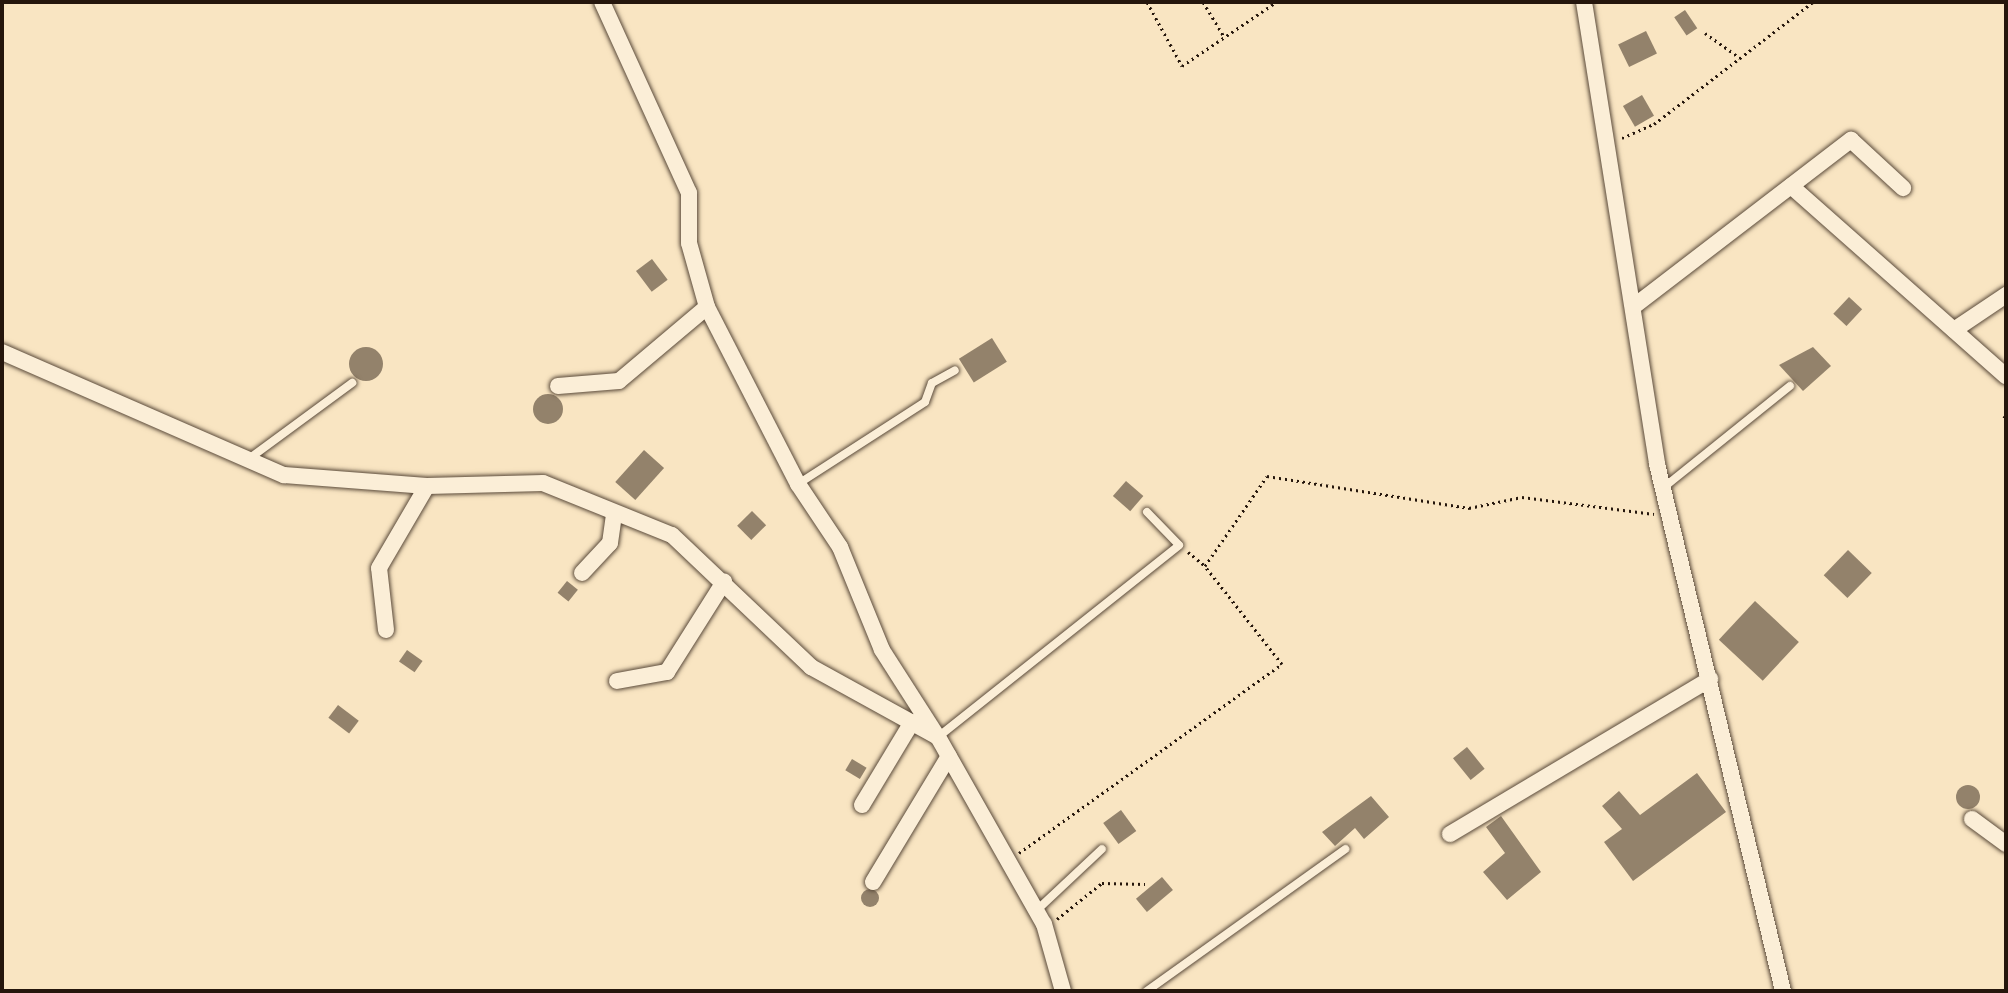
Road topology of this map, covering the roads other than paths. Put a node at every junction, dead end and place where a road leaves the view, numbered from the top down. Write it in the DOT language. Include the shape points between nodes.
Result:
graph roads {
  1 [pos="602,2"];
  2 [pos="1584,2"];
  3 [pos="1791,186"];
  4 [pos="1903,188"];
  5 [pos="2006,295"];
  6 [pos="707,307"];
  7 [pos="1633,307"];
  8 [pos="1954,330"];
  9 [pos="2,352"];
  10 [pos="955,370"];
  11 [pos="2006,376"];
  12 [pos="352,383"];
  13 [pos="558,386"];
  14 [pos="1790,386"];
  15 [pos="243,463"];
  16 [pos="798,484"];
  17 [pos="427,486"];
  18 [pos="1663,489"];
  19 [pos="1147,512"];
  20 [pos="614,516"];
  21 [pos="582,573"];
  22 [pos="724,582"];
  23 [pos="386,630"];
  24 [pos="1710,679"];
  25 [pos="617,681"];
  26 [pos="912,722"];
  27 [pos="938,737"];
  28 [pos="949,756"];
  29 [pos="862,805"];
  30 [pos="1972,819"];
  31 [pos="1450,834"];
  32 [pos="2006,844"];
  33 [pos="1102,849"];
  34 [pos="1345,849"];
  35 [pos="873,882"];
  36 [pos="1037,910"];
  37 [pos="1063,991"];
  38 [pos="1147,991"];
  39 [pos="1783,991"];
  1 -- 6 [label="street" via="689,193 689,243"];
  2 -- 7 [label="street"];
  3 -- 4 [label="street" via="1851,140"];
  3 -- 7 [label="street"];
  3 -- 8 [label="street"];
  5 -- 8 [label="street"];
  6 -- 13 [label="street" via="619,381"];
  6 -- 16 [label="street"];
  7 -- 18 [label="street"];
  8 -- 11 [label="street"];
  9 -- 15 [label="street"];
  10 -- 16 [label="lane" via="932,383 925,402"];
  12 -- 15 [label="lane"];
  14 -- 18 [label="lane"];
  15 -- 17 [label="street" via="284,475"];
  16 -- 27 [label="street" via="840,547 882,650"];
  17 -- 20 [label="street" via="543,483"];
  17 -- 23 [label="street" via="379,568"];
  18 -- 24 [label="street"];
  19 -- 27 [label="lane" via="1179,545"];
  20 -- 21 [label="street" via="610,543"];
  20 -- 22 [label="street" via="672,535"];
  22 -- 25 [label="street" via="667,672"];
  22 -- 26 [label="street" via="811,667"];
  24 -- 31 [label="street"];
  24 -- 39 [label="street"];
  26 -- 27 [label="street"];
  26 -- 29 [label="street"];
  27 -- 28 [label="street"];
  28 -- 35 [label="street"];
  28 -- 36 [label="street"];
  30 -- 32 [label="street"];
  33 -- 36 [label="lane"];
  34 -- 38 [label="lane"];
  36 -- 37 [label="street"];
}
